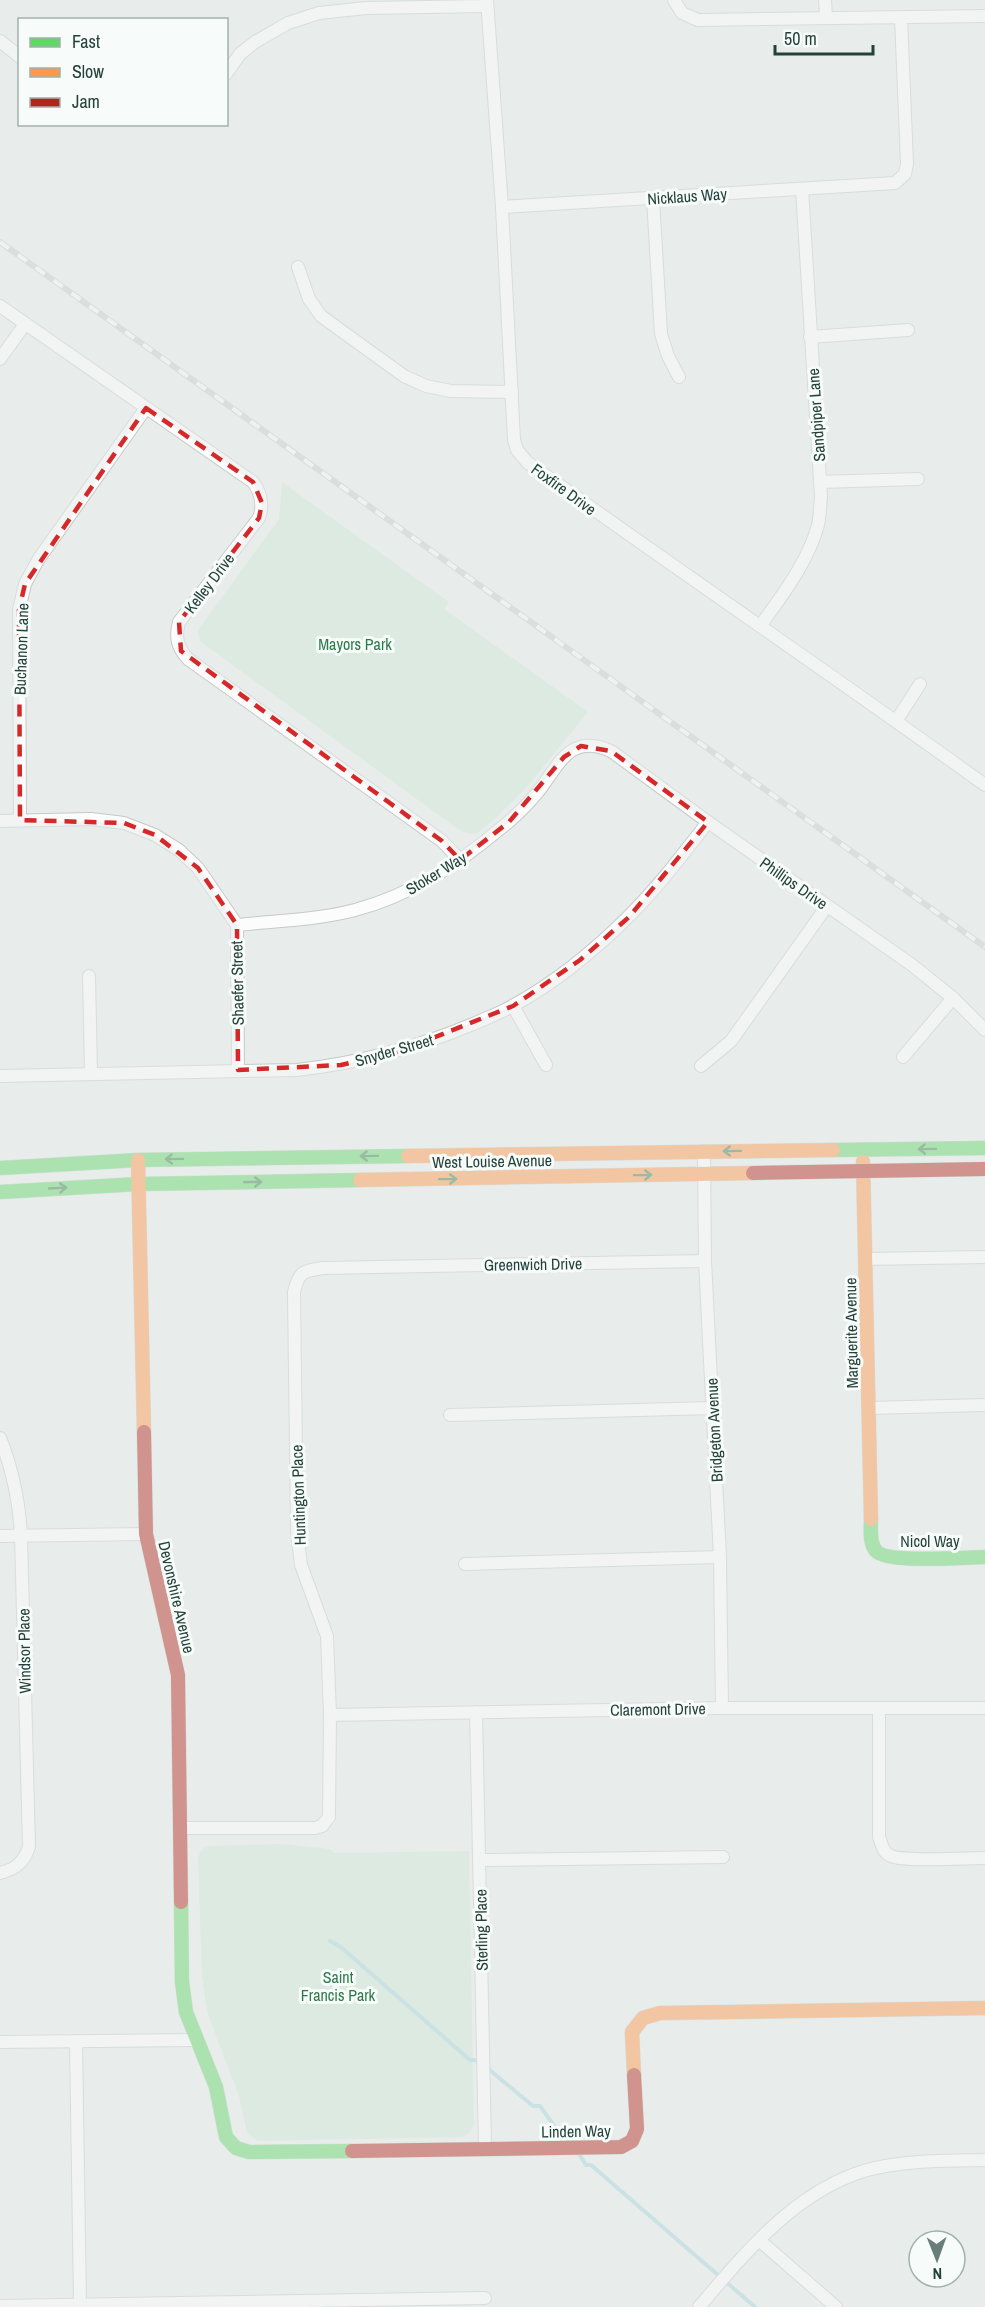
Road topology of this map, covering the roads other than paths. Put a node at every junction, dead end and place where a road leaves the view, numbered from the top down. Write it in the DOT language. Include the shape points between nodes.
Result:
graph roads {
  1 [pos="674,0"];
  2 [pos="825,0"];
  3 [pos="487,3"];
  4 [pos="985,16"];
  5 [pos="826,18"];
  6 [pos="901,18"];
  7 [pos="0,41"];
  8 [pos="18,55"];
  9 [pos="228,71"];
  10 [pos="802,189"];
  11 [pos="653,198"];
  12 [pos="502,207"];
  13 [pos="298,267"];
  14 [pos="0,306"];
  15 [pos="25,324"];
  16 [pos="908,330"];
  17 [pos="810,337"];
  18 [pos="0,359"];
  19 [pos="679,377"];
  20 [pos="512,392"];
  21 [pos="146,408"];
  22 [pos="918,479"];
  23 [pos="820,482"];
  24 [pos="761,626"];
  25 [pos="920,684"];
  26 [pos="896,721"];
  27 [pos="596,746"];
  28 [pos="985,786"];
  29 [pos="20,820"];
  30 [pos="0,821"];
  31 [pos="708,822"];
  32 [pos="460,860"];
  33 [pos="827,906"];
  34 [pos="237,925"];
  35 [pos="89,976"];
  36 [pos="953,998"];
  37 [pos="513,1006"];
  38 [pos="985,1029"];
  39 [pos="903,1057"];
  40 [pos="546,1065"];
  41 [pos="701,1065"];
  42 [pos="238,1070"];
  43 [pos="91,1073"];
  44 [pos="0,1076"];
  45 [pos="985,1148"];
  46 [pos="864,1149"];
  47 [pos="704,1151"];
  48 [pos="138,1160"];
  49 [pos="0,1168"];
  50 [pos="985,1169"];
  51 [pos="863,1172"];
  52 [pos="705,1175"];
  53 [pos="139,1184"];
  54 [pos="0,1192"];
  55 [pos="985,1257"];
  56 [pos="866,1259"];
  57 [pos="705,1261"];
  58 [pos="362,1267"];
  59 [pos="985,1405"];
  60 [pos="713,1408"];
  61 [pos="868,1408"];
  62 [pos="450,1415"];
  63 [pos="0,1438"];
  64 [pos="870,1517"];
  65 [pos="146,1534"];
  66 [pos="21,1535"];
  67 [pos="0,1536"];
  68 [pos="720,1557"];
  69 [pos="985,1557"];
  70 [pos="465,1564"];
  71 [pos="722,1708"];
  72 [pos="985,1708"];
  73 [pos="879,1710"];
  74 [pos="476,1712"];
  75 [pos="330,1715"];
  76 [pos="180,1828"];
  77 [pos="723,1857"];
  78 [pos="985,1858"];
  79 [pos="480,1860"];
  80 [pos="0,1873"];
  81 [pos="985,2008"];
  82 [pos="195,2040"];
  83 [pos="76,2041"];
  84 [pos="0,2042"];
  85 [pos="485,2148"];
  86 [pos="985,2160"];
  87 [pos="759,2240"];
  88 [pos="485,2298"];
  89 [pos="80,2304"];
  90 [pos="232,2304"];
  91 [pos="0,2306"];
  92 [pos="699,2307"];
  93 [pos="836,2307"];
  1 -- 5 [label="street" via="682,13 698,20"];
  2 -- 5 [label="street"];
  3 -- 9 [label="street" via="319,13 288,23 255,42"];
  3 -- 12 [label="street, Foxfire Drive"];
  4 -- 6 [label="street"];
  5 -- 6 [label="street"];
  6 -- 10 [label="street, Nicklaus Way" via="905,174 895,183"];
  7 -- 8 [label="street"];
  10 -- 11 [label="street, Nicklaus Way"];
  10 -- 17 [label="street, Sandpiper Lane"];
  11 -- 12 [label="street, Nicklaus Way"];
  11 -- 19 [label="street" via="661,334"];
  12 -- 20 [label="street, Foxfire Drive"];
  13 -- 20 [label="street" via="309,299 321,316 404,376 451,391"];
  14 -- 15 [label="street, Kelley Drive"];
  15 -- 18 [label="street"];
  15 -- 21 [label="street, Kelley Drive"];
  16 -- 17 [label="street"];
  17 -- 23 [label="street, Sandpiper Lane"];
  20 -- 24 [label="street, Foxfire Drive" via="514,440 527,462"];
  21 -- 29 [label="street, Buchanon Lane" via="25,584 19,610"];
  21 -- 32 [label="street, Kelley Drive" via="260,490 259,518 179,621 176,634 181,651 442,841"];
  22 -- 23 [label="street"];
  23 -- 24 [label="street, Sandpiper Lane" via="818,524 810,547"];
  24 -- 26 [label="street, Foxfire Drive"];
  25 -- 26 [label="street"];
  26 -- 28 [label="street, Foxfire Drive"];
  27 -- 31 [label="street, Phillips Drive" via="611,751"];
  27 -- 32 [label="street, Stoker Way" via="581,746 564,757 509,822"];
  29 -- 30 [label="street, Shaefer Street"];
  29 -- 34 [label="street, Shaefer Street" via="91,819 124,823 155,835 198,868"];
  31 -- 33 [label="street, Phillips Drive"];
  31 -- 37 [label="street, Snyder Street" via="629,917 579,960"];
  32 -- 34 [label="street, Stoker Way" via="409,891 354,910"];
  33 -- 36 [label="street, Phillips Drive"];
  33 -- 41 [label="street" via="731,1041"];
  34 -- 42 [label="street, Shaefer Street"];
  35 -- 43 [label="street"];
  36 -- 38 [label="street, Phillips Drive"];
  36 -- 39 [label="street"];
  37 -- 40 [label="street"];
  37 -- 42 [label="street, Snyder Street" via="447,1035 351,1063 297,1070"];
  42 -- 43 [label="street, Snyder Street"];
  43 -- 44 [label="street, Snyder Street"];
  45 -- 46 [label="street, West Louise Avenue, one-way"];
  46 -- 47 [label="street, West Louise Avenue, one-way"];
  46 -- 51 [label="street, Marguerite Avenue"];
  47 -- 48 [label="street, West Louise Avenue, one-way"];
  47 -- 52 [label="street, Bridgeton Avenue"];
  48 -- 49 [label="street, West Louise Avenue"];
  48 -- 53 [label="street, Devonshire Avenue"];
  50 -- 51 [label="street, West Louise Avenue"];
  51 -- 52 [label="street, West Louise Avenue"];
  51 -- 56 [label="street, Marguerite Avenue"];
  53 -- 52 [label="street, West Louise Avenue, one-way"];
  52 -- 57 [label="street, Bridgeton Avenue"];
  54 -- 53 [label="street, West Louise Avenue, one-way"];
  53 -- 65 [label="street, Devonshire Avenue"];
  55 -- 56 [label="street"];
  56 -- 61 [label="street, Marguerite Avenue"];
  57 -- 58 [label="street, Greenwich Drive"];
  57 -- 60 [label="street, Bridgeton Avenue"];
  58 -- 75 [label="street, Huntington Place" via="306,1270 297,1278 294,1292 297,1531 301,1565 327,1636"];
  59 -- 61 [label="street"];
  60 -- 62 [label="street"];
  60 -- 68 [label="street, Bridgeton Avenue"];
  61 -- 64 [label="street, Marguerite Avenue"];
  63 -- 66 [label="street, Windsor Place" via="12,1466"];
  64 -- 69 [label="street, Nicol Way" via="874,1549 882,1556"];
  65 -- 66 [label="street"];
  65 -- 76 [label="street, Devonshire Avenue" via="177,1675"];
  66 -- 67 [label="street"];
  66 -- 80 [label="street, Windsor Place" via="28,1847 20,1864"];
  68 -- 70 [label="street"];
  68 -- 71 [label="street, Bridgeton Avenue"];
  71 -- 73 [label="street, Claremont Drive"];
  71 -- 74 [label="street, Claremont Drive"];
  72 -- 73 [label="street, Claremont Drive"];
  73 -- 78 [label="street" via="879,1837 884,1850 892,1856"];
  74 -- 75 [label="street, Claremont Drive"];
  74 -- 79 [label="street, Sterling Place"];
  75 -- 76 [label="street, Huntington Place" via="330,1811 322,1826"];
  76 -- 82 [label="street, Devonshire Avenue" via="182,1982"];
  77 -- 79 [label="street"];
  79 -- 85 [label="street, Sterling Place"];
  81 -- 85 [label="street, Linden Way" via="644,2016 632,2032 637,2129 631,2143 621,2147"];
  82 -- 83 [label="street"];
  82 -- 85 [label="street, Linden Way" via="216,2087 226,2137 241,2151"];
  83 -- 84 [label="street"];
  83 -- 89 [label="street"];
  86 -- 87 [label="street" via="903,2163 866,2171 799,2205"];
  87 -- 92 [label="street"];
  87 -- 93 [label="street"];
  88 -- 90 [label="street"];
  89 -- 90 [label="street"];
  89 -- 91 [label="street"];
}
